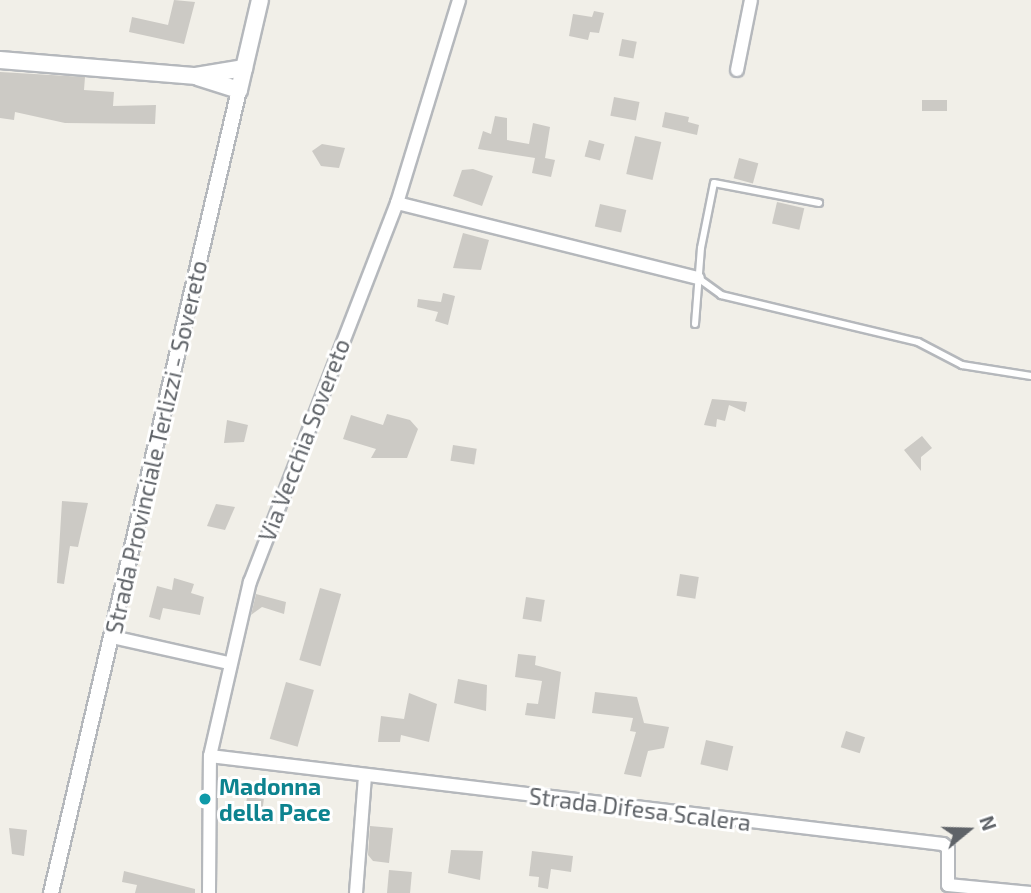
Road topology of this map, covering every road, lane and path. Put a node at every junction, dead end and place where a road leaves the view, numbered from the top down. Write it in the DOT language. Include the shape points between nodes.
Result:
graph roads {
  1 [pos="260,0"];
  2 [pos="458,0"];
  3 [pos="751,0"];
  4 [pos="0,60"];
  5 [pos="244,68"];
  6 [pos="737,70"];
  7 [pos="196,76"];
  8 [pos="239,90"];
  9 [pos="397,203"];
  10 [pos="819,203"];
  11 [pos="698,278"];
  12 [pos="695,324"];
  13 [pos="1031,376"];
  14 [pos="112,637"];
  15 [pos="228,663"];
  16 [pos="210,756"];
  17 [pos="365,777"];
  18 [pos="51,893"];
  19 [pos="209,893"];
  20 [pos="356,893"];
  21 [pos="1031,893"];
  1 -- 5 [label="main road, Strada Provinciale Terlizzi - Sovereto"];
  2 -- 9 [label="street, Via Vecchia Sovereto"];
  3 -- 6 [label="street"];
  4 -- 7 [label="main road"];
  5 -- 7 [label="main road"];
  5 -- 8 [label="main road, Strada Provinciale Terlizzi - Sovereto"];
  7 -- 8 [label="main road"];
  8 -- 14 [label="street, Strada Provinciale Terlizzi - Sovereto"];
  9 -- 11 [label="street"];
  9 -- 15 [label="street, Via Vecchia Sovereto" via="278,500"];
  10 -- 11 [label="lane" via="714,184"];
  11 -- 12 [label="lane"];
  11 -- 13 [label="lane" via="721,295 918,342 962,365"];
  14 -- 15 [label="street"];
  14 -- 18 [label="street, Strada Provinciale Terlizzi - Sovereto"];
  15 -- 16 [label="street, Via Vecchia Sovereto"];
  16 -- 17 [label="street, Strada Difesa Scalera"];
  16 -- 19 [label="street, Via Vecchia Sovereto"];
  17 -- 20 [label="street"];
  17 -- 21 [label="street, Strada Difesa Scalera" via="943,844 948,849 948,885"];
}
